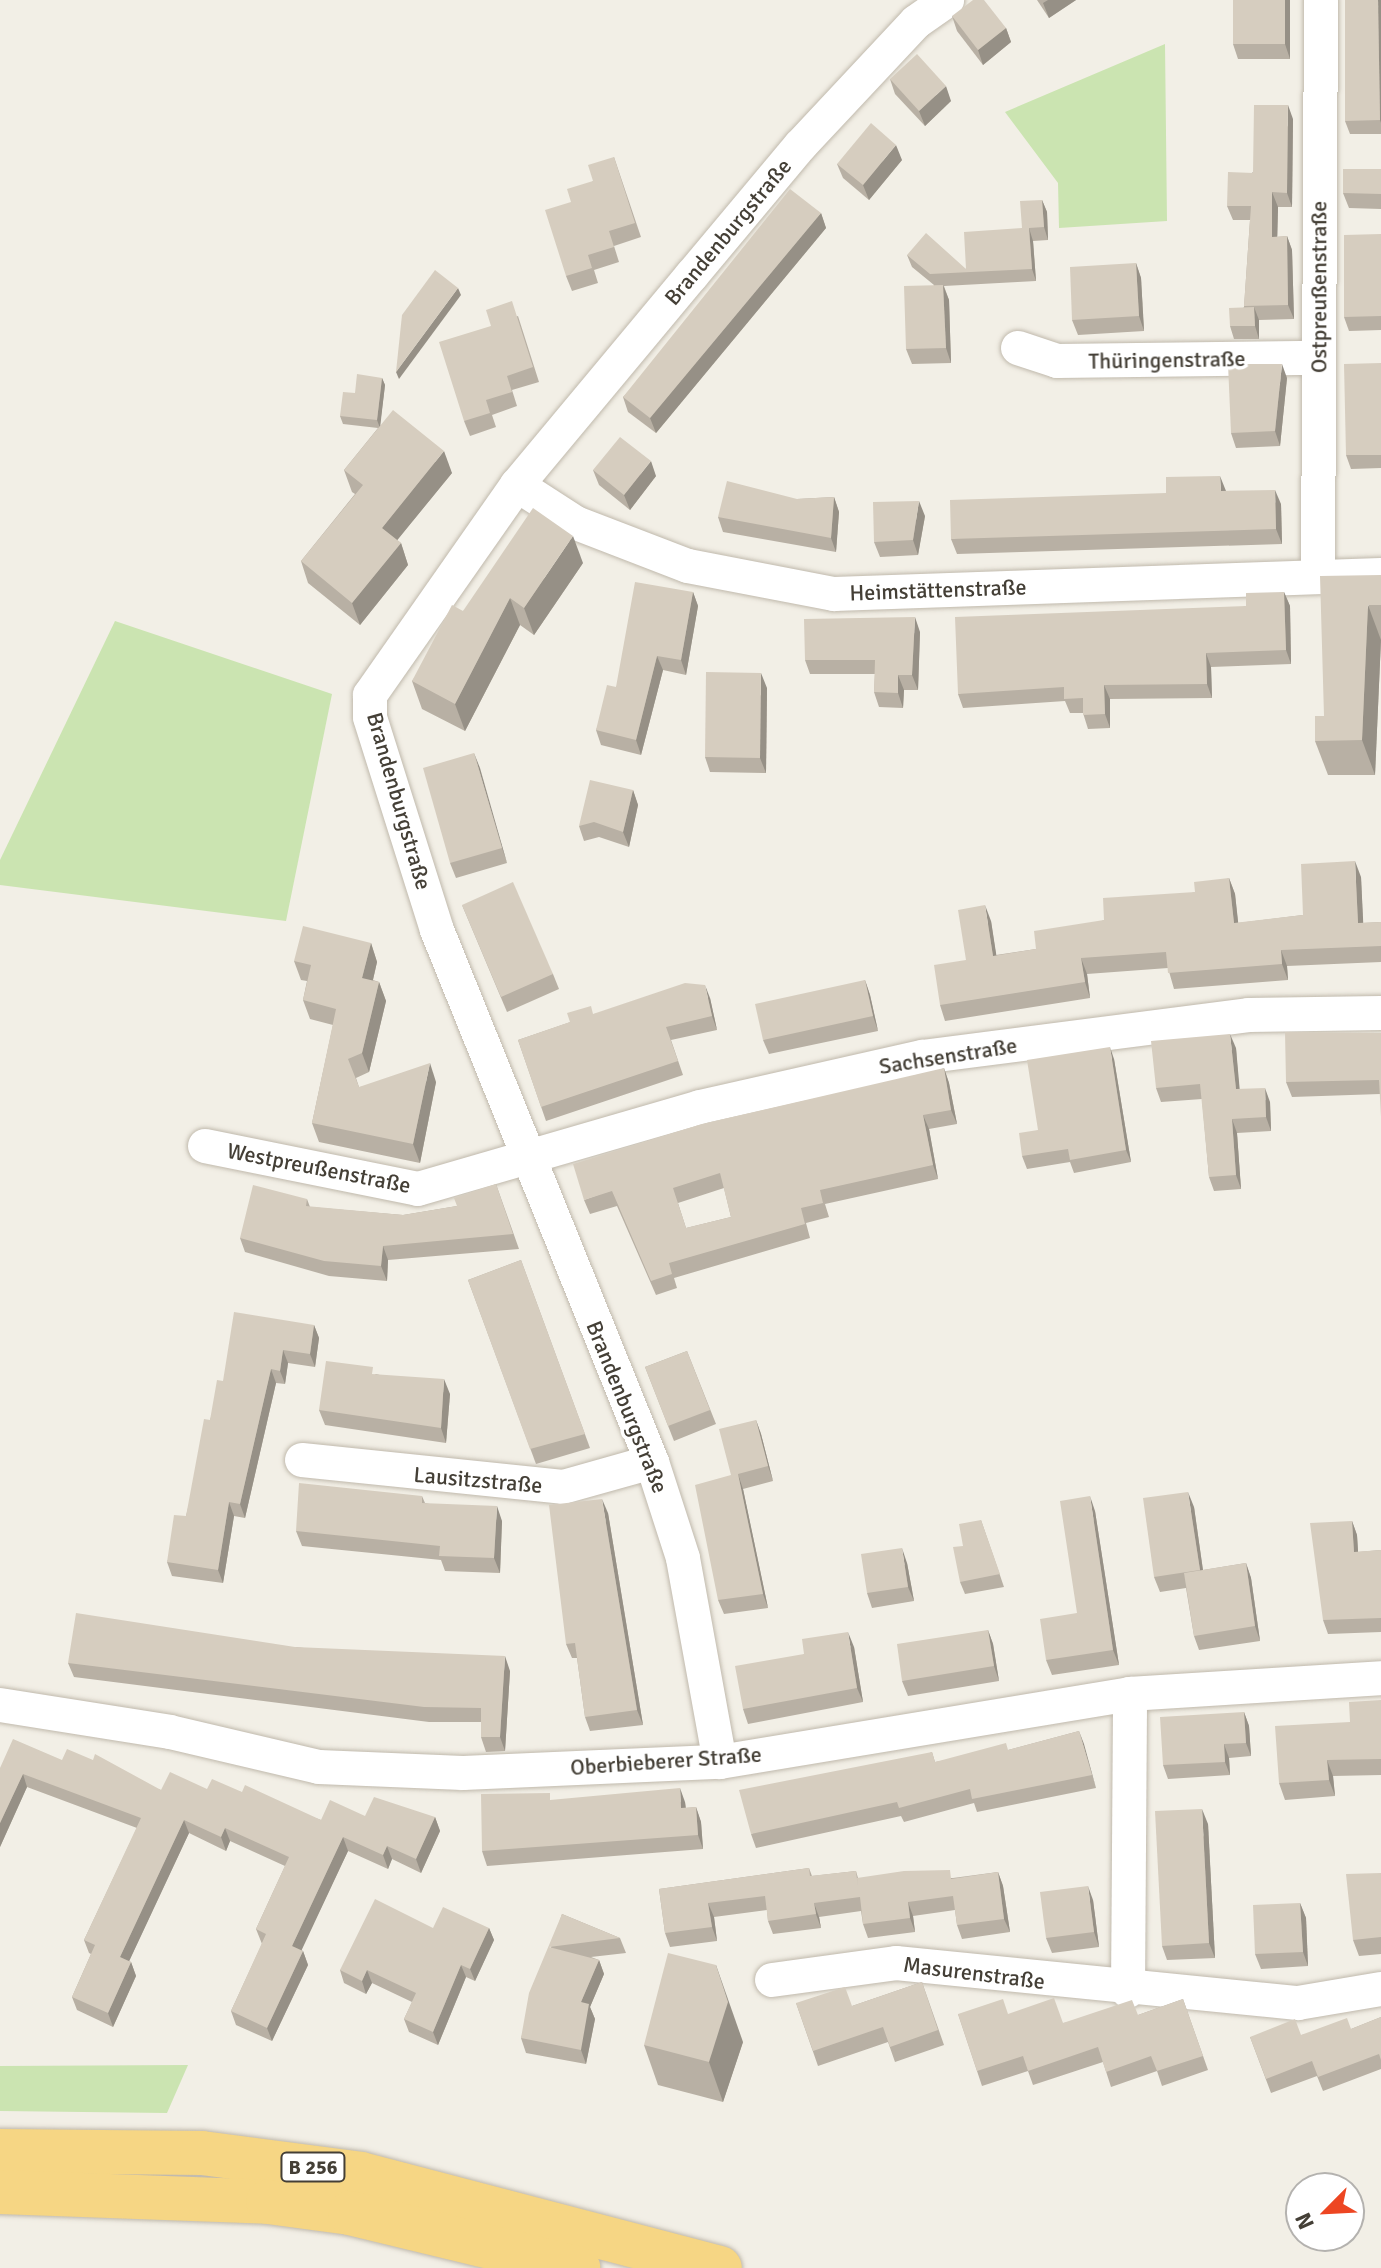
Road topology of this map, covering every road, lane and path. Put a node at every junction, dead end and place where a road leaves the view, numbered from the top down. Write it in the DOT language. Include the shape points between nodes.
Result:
graph roads {
  1 [pos="947,0"];
  2 [pos="1321,0"];
  3 [pos="1018,348"];
  4 [pos="1319,358"];
  5 [pos="517,485"];
  6 [pos="1318,574"];
  7 [pos="1381,575"];
  8 [pos="1381,1013"];
  9 [pos="205,1146"];
  10 [pos="525,1160"];
  11 [pos="302,1460"];
  12 [pos="652,1462"];
  13 [pos="1381,1678"];
  14 [pos="1130,1694"];
  15 [pos="0,1705"];
  16 [pos="720,1762"];
  17 [pos="772,1980"];
  18 [pos="1381,1989"];
  19 [pos="1128,1991"];
  20 [pos="3,2160"];
  21 [pos="578,2268"];
  22 [pos="720,2268"];
  1 -- 5 [label="street, Brandenburgstraße" via="916,22 800,146"];
  2 -- 4 [label="street, Ostpreußenstraße"];
  3 -- 4 [label="street, Thüringenstraße" via="1057,361"];
  4 -- 6 [label="street, Ostpreußenstraße"];
  5 -- 6 [label="street, Heimstättenstraße" via="576,523 688,566 834,594"];
  5 -- 10 [label="street, Brandenburgstraße" via="370,695 370,717 437,930"];
  6 -- 7 [label="street, Heimstättenstraße"];
  8 -- 10 [label="street, Sachsenstraße" via="1248,1015 922,1057 700,1107"];
  9 -- 10 [label="street, Westpreußenstraße" via="418,1189"];
  10 -- 12 [label="street, Brandenburgstraße"];
  11 -- 12 [label="street, Lausitzstraße" via="563,1487"];
  12 -- 16 [label="street, Brandenburgstraße" via="686,1572"];
  13 -- 14 [label="street, Oberbieberer Straße"];
  14 -- 16 [label="street, Oberbieberer Straße"];
  14 -- 19 [label="street"];
  15 -- 16 [label="street, Oberbieberer Straße" via="170,1732 319,1767 463,1773"];
  17 -- 19 [label="street, Masurenstraße" via="896,1963"];
  18 -- 19 [label="street, Masurenstraße" via="1298,2003"];
  20 -- 21 [label="highway, B 256" via="350,2213"];
  20 -- 22 [label="highway, B 256" via="202,2153 361,2174"];
}
